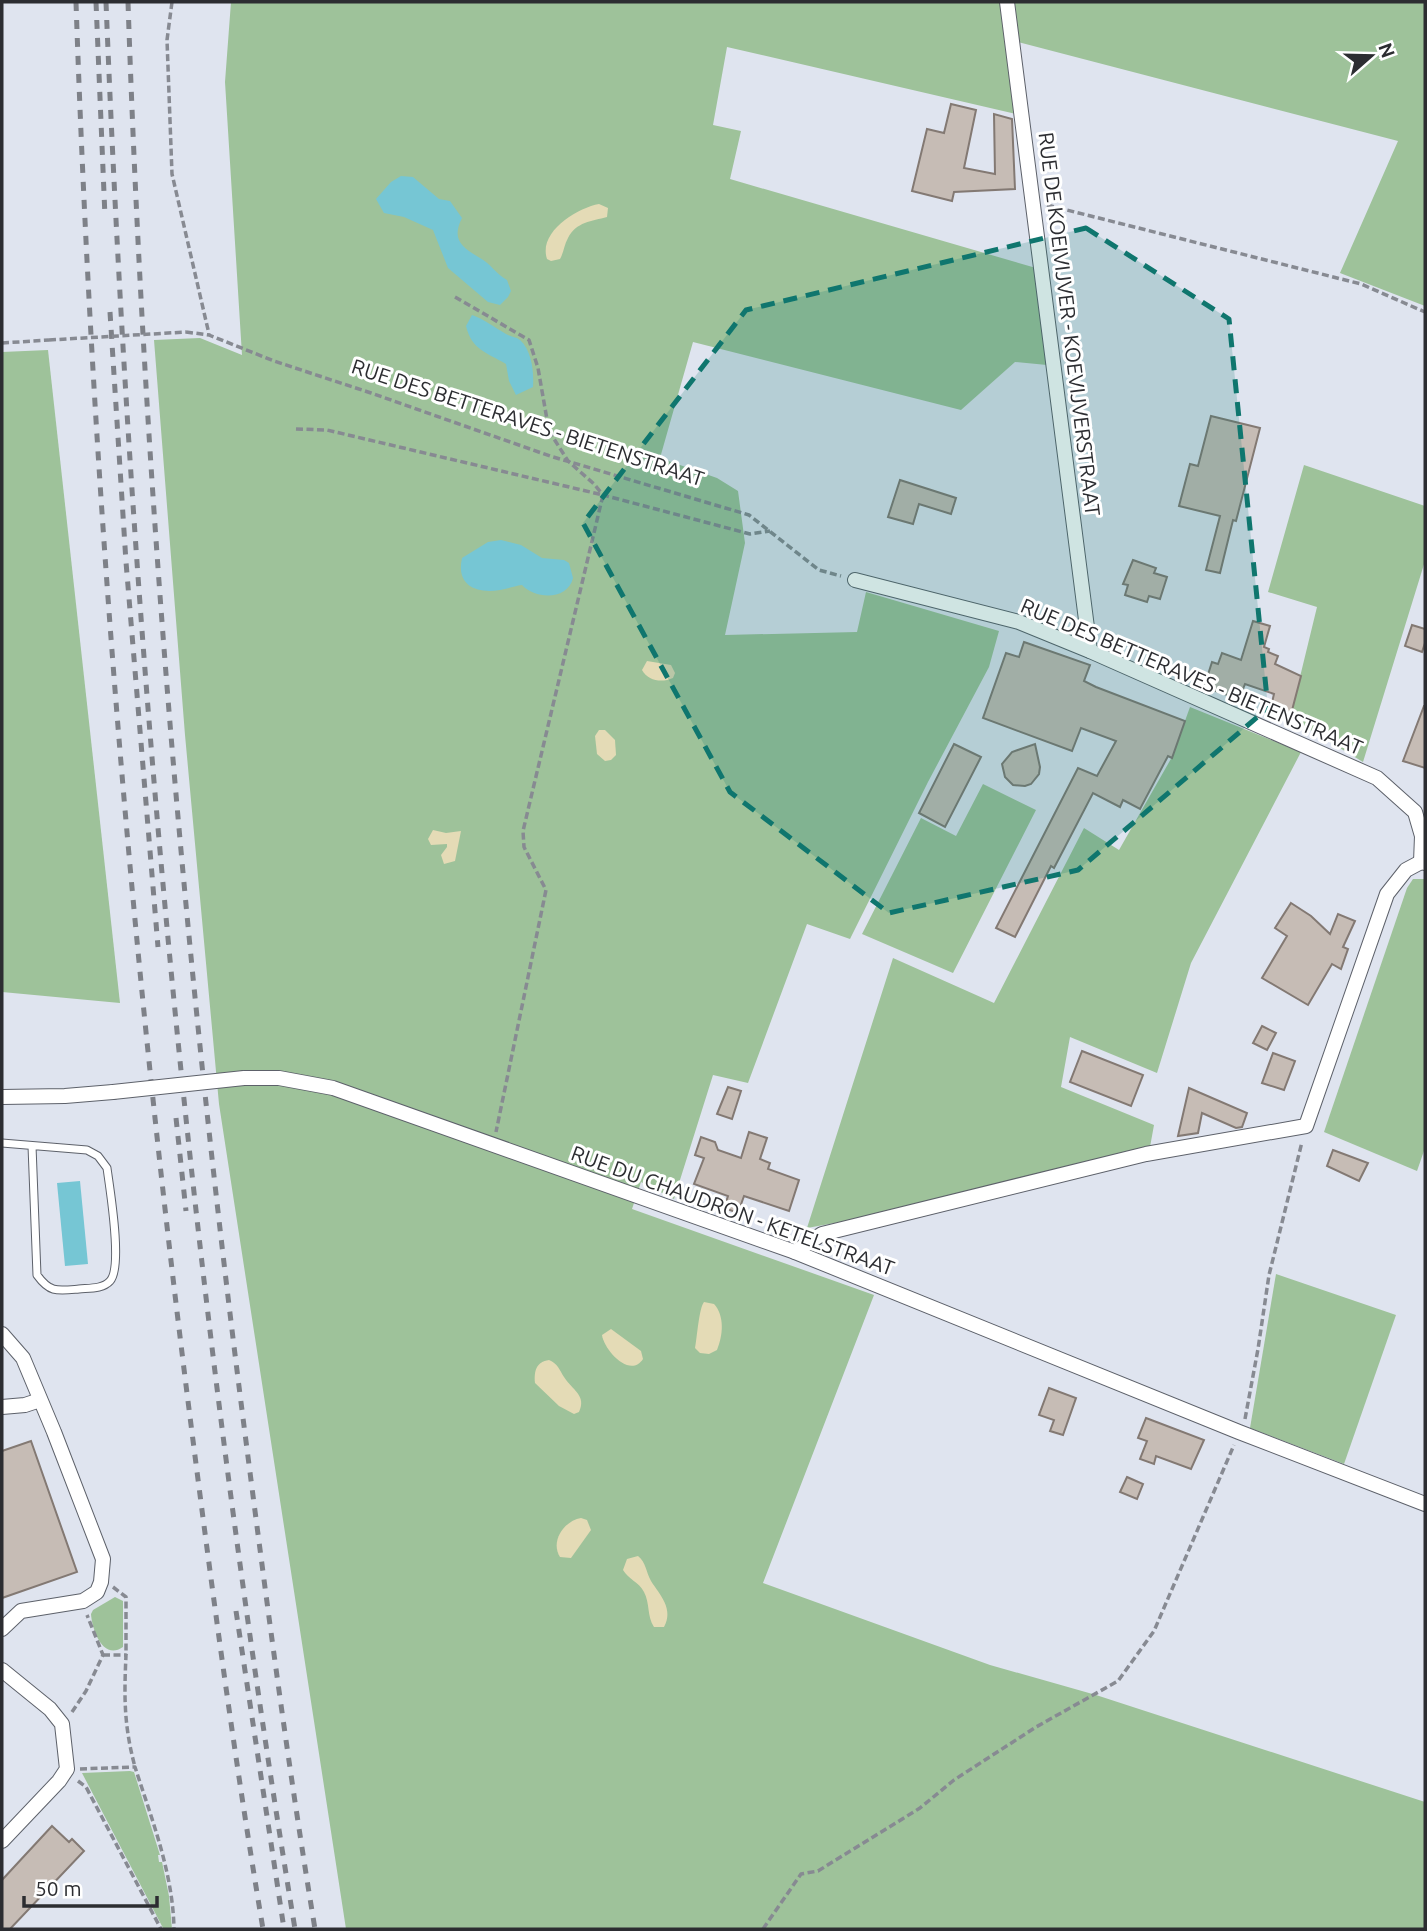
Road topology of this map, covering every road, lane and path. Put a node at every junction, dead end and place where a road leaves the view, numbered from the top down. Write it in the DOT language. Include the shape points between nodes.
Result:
graph roads {
  1 [pos="172,2"];
  2 [pos="1007,2"];
  3 [pos="1033,201"];
  4 [pos="455,297"];
  5 [pos="1425,312"];
  6 [pos="209,335"];
  7 [pos="2,343"];
  8 [pos="296,429"];
  9 [pos="568,461"];
  10 [pos="603,495"];
  11 [pos="770,531"];
  12 [pos="855,580"];
  13 [pos="1090,651"];
  14 [pos="1423,862"];
  15 [pos="2,1097"];
  16 [pos="1306,1126"];
  17 [pos="2,1143"];
  18 [pos="493,1144"];
  19 [pos="32,1146"];
  20 [pos="795,1252"];
  21 [pos="2,1334"];
  22 [pos="40,1400"];
  23 [pos="2,1407"];
  24 [pos="1240,1432"];
  25 [pos="1425,1504"];
  26 [pos="101,1582"];
  27 [pos="83,1601"];
  28 [pos="2,1629"];
  29 [pos="103,1655"];
  30 [pos="126,1655"];
  31 [pos="2,1670"];
  32 [pos="62,1724"];
  33 [pos="135,1767"];
  34 [pos="77,1769"];
  35 [pos="67,1780"];
  36 [pos="2,1841"];
  37 [pos="161,1929"];
  38 [pos="174,1929"];
  39 [pos="763,1929"];
  1 -- 6 [label="path" via="167,40 172,174"];
  2 -- 3 [label="street, RUE DE KOEIVIJVER - KOEVIJVERSTRAAT"];
  3 -- 5 [label="path" via="1361,284"];
  3 -- 13 [label="street, RUE DE KOEIVIJVER - KOEVIJVERSTRAAT"];
  4 -- 9 [label="path" via="528,340 549,431"];
  6 -- 7 [label="path, RUE DES BETTERAVES - BIETENSTRAAT, bridge" via="186,332"];
  6 -- 9 [label="path, RUE DES BETTERAVES - BIETENSTRAAT"];
  8 -- 10 [label="path" via="327,430"];
  9 -- 10 [label="path"];
  9 -- 11 [label="path, RUE DES BETTERAVES - BIETENSTRAAT" via="749,515"];
  10 -- 11 [label="path" via="750,534"];
  10 -- 18 [label="path" via="523,831 524,847 546,890"];
  11 -- 12 [label="path, RUE DES BETTERAVES - BIETENSTRAAT" via="819,570"];
  12 -- 13 [label="street, RUE DES BETTERAVES - BIETENSTRAAT" via="1019,622"];
  13 -- 14 [label="street, RUE DES BETTERAVES - BIETENSTRAAT" via="1377,778 1415,812"];
  14 -- 16 [label="street, RUE DES BETTERAVES - BIETENSTRAAT" via="1406,870 1387,894"];
  15 -- 18 [label="street, RUE DU CHAUDRON - KETELSTRAAT, bridge" via="279,1078 333,1088"];
  16 -- 20 [label="street" via="1146,1154 876,1220 822,1234"];
  16 -- 24 [label="path" via="1269,1275"];
  17 -- 19 [label="lane"];
  18 -- 20 [label="street, RUE DU CHAUDRON - KETELSTRAAT"];
  19 -- 19 [label="lane" via="87,1150 107,1168 117,1264 104,1286 58,1291 46,1287 37,1275"];
  20 -- 24 [label="street, RUE DU CHAUDRON - KETELSTRAAT"];
  21 -- 22 [label="street" via="23,1358"];
  22 -- 23 [label="street"];
  22 -- 26 [label="street" via="103,1559"];
  24 -- 25 [label="street, RUE DU CHAUDRON - KETELSTRAAT"];
  24 -- 39 [label="path" via="1154,1631 1118,1681 1035,1727 920,1808 818,1871 801,1874"];
  26 -- 27 [label="street" via="97,1592"];
  26 -- 30 [label="path" via="126,1597"];
  27 -- 28 [label="street" via="21,1611"];
  27 -- 29 [label="path"];
  29 -- 30 [label="path"];
  29 -- 32 [label="path" via="86,1691"];
  30 -- 33 [label="path" via="126,1732"];
  31 -- 32 [label="street"];
  32 -- 35 [label="street"];
  33 -- 34 [label="path"];
  33 -- 38 [label="path" via="169,1878"];
  35 -- 36 [label="street"];
  35 -- 37 [label="path" via="86,1787"];
}
